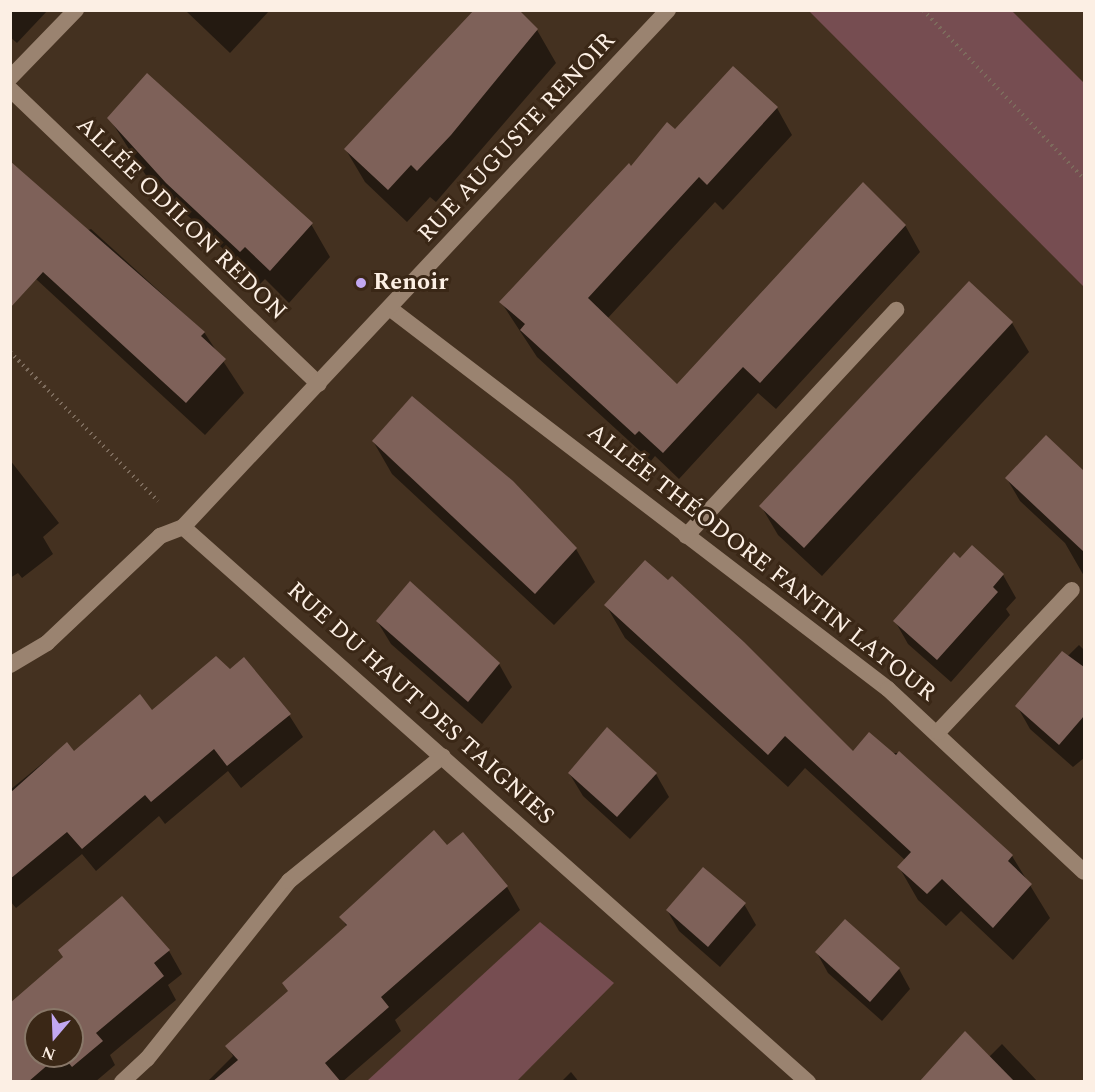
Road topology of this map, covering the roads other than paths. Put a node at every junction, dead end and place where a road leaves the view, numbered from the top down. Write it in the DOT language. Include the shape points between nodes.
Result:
graph roads {
  1 [pos="76,10"];
  2 [pos="668,10"];
  3 [pos="10,78"];
  4 [pos="10,89"];
  5 [pos="392,310"];
  6 [pos="896,310"];
  7 [pos="319,384"];
  8 [pos="183,527"];
  9 [pos="686,536"];
  10 [pos="1072,590"];
  11 [pos="10,665"];
  12 [pos="938,732"];
  13 [pos="443,756"];
  14 [pos="1084,872"];
  15 [pos="122,1082"];
  16 [pos="808,1082"];
  1 -- 3 [label="street"];
  2 -- 5 [label="street, RUE AUGUSTE RENOIR"];
  4 -- 7 [label="street, ALLÉE ODILON REDON"];
  5 -- 7 [label="street, RUE AUGUSTE RENOIR"];
  5 -- 9 [label="street, ALLÉE THÉODORE FANTIN LATOUR"];
  6 -- 9 [label="street"];
  7 -- 8 [label="street, RUE AUGUSTE RENOIR"];
  8 -- 11 [label="street, RUE AUGUSTE RENOIR" via="160,536 47,643"];
  8 -- 13 [label="street, RUE DU HAUT DES TAIGNIES"];
  9 -- 12 [label="street, ALLÉE THÉODORE FANTIN LATOUR"];
  10 -- 12 [label="street"];
  12 -- 14 [label="street, ALLÉE THÉODORE FANTIN LATOUR"];
  13 -- 15 [label="street" via="289,880 147,1059"];
  13 -- 16 [label="street, RUE DU HAUT DES TAIGNIES"];
}
